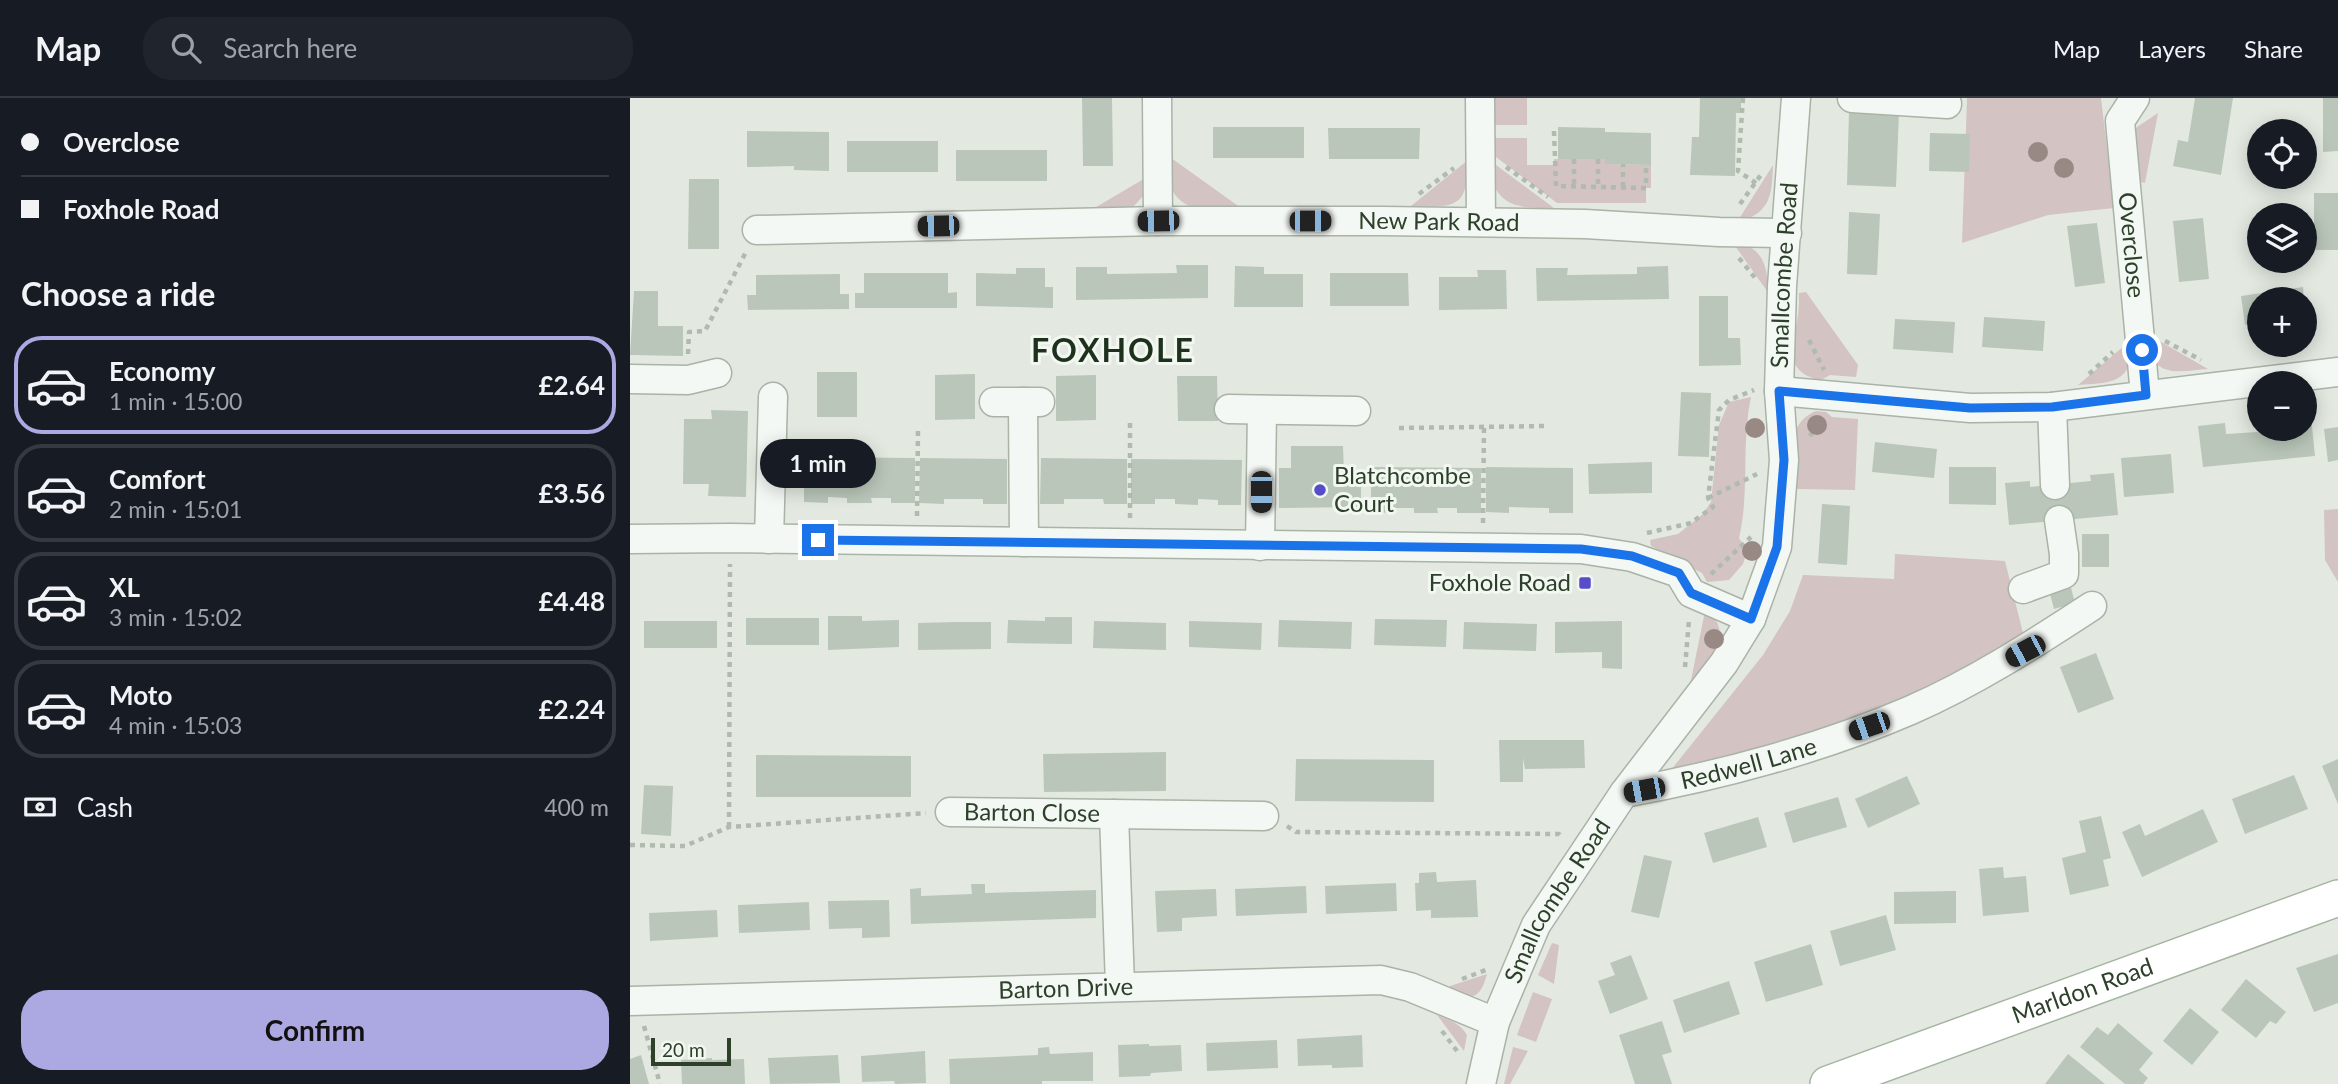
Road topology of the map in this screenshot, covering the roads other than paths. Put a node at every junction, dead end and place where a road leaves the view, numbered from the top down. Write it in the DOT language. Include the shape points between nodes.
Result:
graph roads {
  1 [pos="1157,98"];
  2 [pos="1480,98"];
  3 [pos="1796,98"];
  4 [pos="1852,98"];
  5 [pos="2135,98"];
  6 [pos="1947,104"];
  7 [pos="1158,221"];
  8 [pos="1480,222"];
  9 [pos="757,230"];
  10 [pos="1787,233"];
  11 [pos="2338,372"];
  12 [pos="717,373"];
  13 [pos="630,379"];
  14 [pos="1779,391"];
  15 [pos="2146,395"];
  16 [pos="774,397"];
  17 [pos="994,401"];
  18 [pos="2052,407"];
  19 [pos="1229,409"];
  20 [pos="1262,410"];
  21 [pos="1356,411"];
  22 [pos="2055,485"];
  23 [pos="2059,520"];
  24 [pos="630,539"];
  25 [pos="769,539"];
  26 [pos="1024,542"];
  27 [pos="1260,546"];
  28 [pos="2023,589"];
  29 [pos="2092,606"];
  30 [pos="1751,619"];
  31 [pos="1625,793"];
  32 [pos="950,812"];
  33 [pos="1114,814"];
  34 [pos="1264,816"];
  35 [pos="2338,898"];
  36 [pos="1121,986"];
  37 [pos="634,1001"];
  38 [pos="1494,1022"];
  39 [pos="1481,1084"];
  40 [pos="1828,1084"];
  1 -- 7 [label="street"];
  2 -- 8 [label="street"];
  3 -- 10 [label="street, Smallcombe Road"];
  4 -- 6 [label="street"];
  5 -- 15 [label="street, Overclose" via="2120,121"];
  7 -- 8 [label="street, New Park Road"];
  7 -- 9 [label="street, New Park Road"];
  8 -- 10 [label="street, New Park Road"];
  10 -- 14 [label="street, Smallcombe Road"];
  11 -- 15 [label="street"];
  12 -- 13 [label="street" via="688,380"];
  14 -- 18 [label="street" via="1970,408"];
  14 -- 30 [label="street, Smallcombe Road" via="1784,460 1777,547"];
  15 -- 18 [label="street"];
  16 -- 25 [label="street"];
  17 -- 26 [label="street" via="1031,402"];
  18 -- 22 [label="street"];
  19 -- 20 [label="street"];
  20 -- 21 [label="street"];
  20 -- 27 [label="street"];
  23 -- 28 [label="street" via="2064,574"];
  24 -- 25 [label="street"];
  25 -- 26 [label="street"];
  26 -- 27 [label="street"];
  27 -- 30 [label="street" via="1581,549 1632,556 1679,573 1691,593"];
  29 -- 31 [label="street, Redwell Lane" via="2025,651 1912,709 1740,768"];
  30 -- 31 [label="street, Smallcombe Road" via="1724,663"];
  31 -- 38 [label="street, Smallcombe Road" via="1536,925"];
  32 -- 33 [label="street, Barton Close"];
  33 -- 34 [label="street, Barton Close"];
  33 -- 36 [label="street, Barton Close"];
  35 -- 40 [label="main road, Marldon Road"];
  36 -- 37 [label="street, Barton Drive"];
  36 -- 38 [label="street, Barton Drive" via="1381,980 1410,987"];
  38 -- 39 [label="street, Smallcombe Road"];
}
